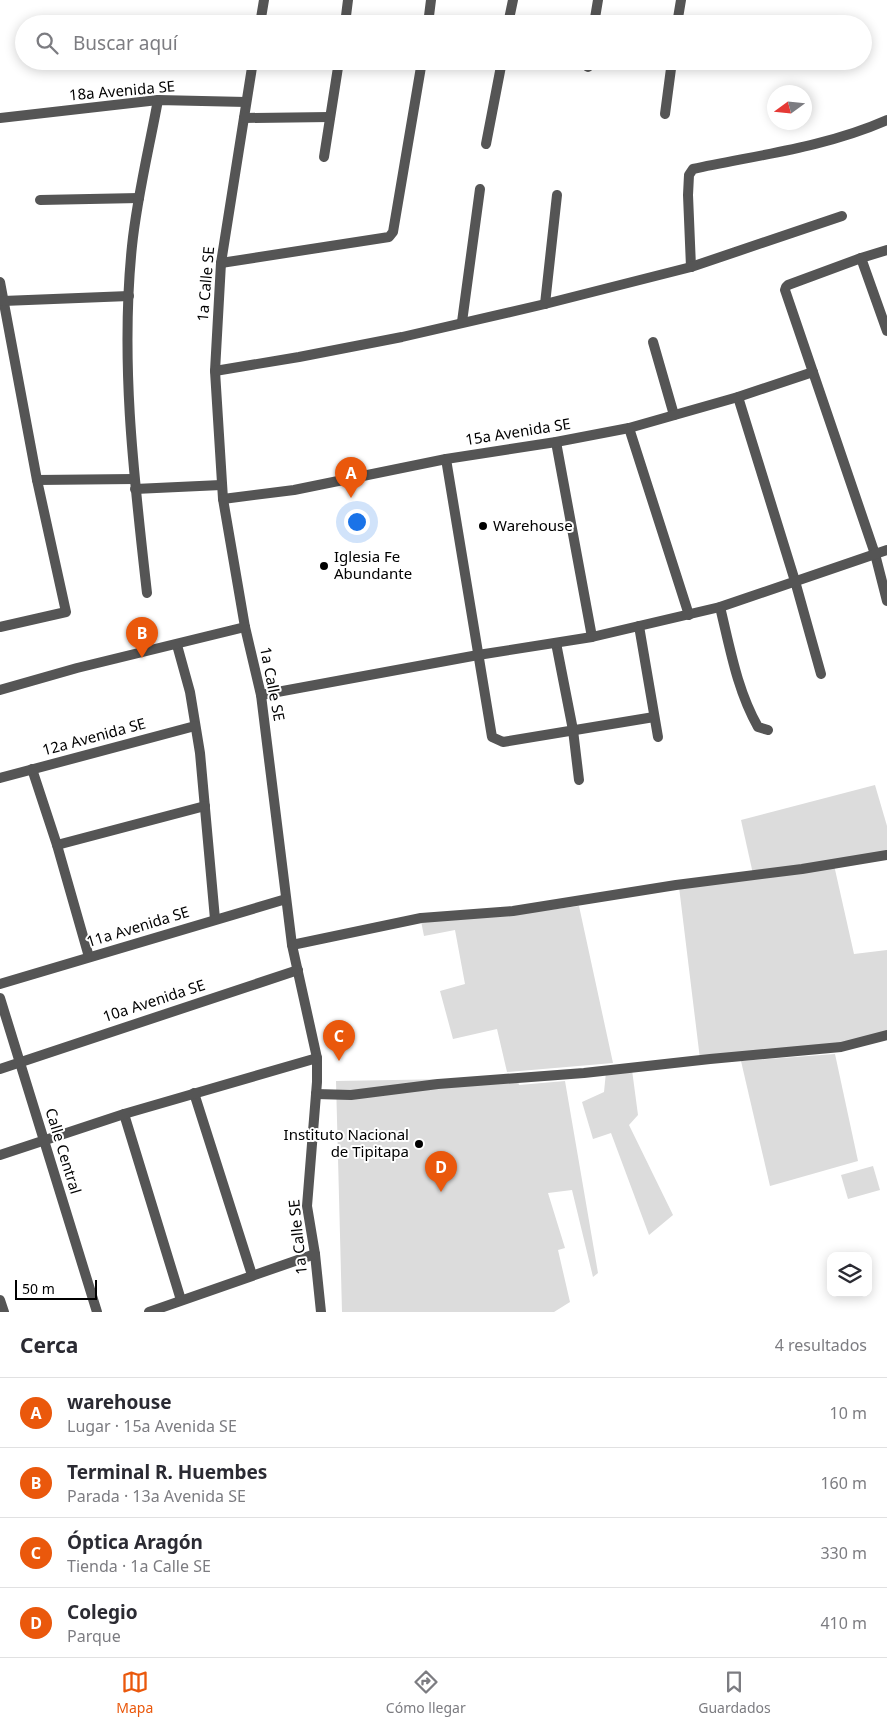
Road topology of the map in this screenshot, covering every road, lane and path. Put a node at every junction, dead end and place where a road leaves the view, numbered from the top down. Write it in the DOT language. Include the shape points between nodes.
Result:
graph roads {
  1 [pos="264,0"];
  2 [pos="348,0"];
  3 [pos="432,0"];
  4 [pos="513,0"];
  5 [pos="598,0"];
  6 [pos="681,0"];
  7 [pos="262,15"];
  8 [pos="346,15"];
  9 [pos="430,15"];
  10 [pos="510,15"];
  11 [pos="596,15"];
  12 [pos="678,15"];
  13 [pos="251,70"];
  14 [pos="338,70"];
  15 [pos="420,70"];
  16 [pos="500,70"];
  17 [pos="671,70"];
  18 [pos="158,100"];
  19 [pos="246,102"];
  20 [pos="665,114"];
  21 [pos="0,118"];
  22 [pos="244,118"];
  23 [pos="330,118"];
  24 [pos="887,120"];
  25 [pos="486,144"];
  26 [pos="324,157"];
  27 [pos="480,188"];
  28 [pos="557,195"];
  29 [pos="139,198"];
  30 [pos="40,200"];
  31 [pos="842,216"];
  32 [pos="887,250"];
  33 [pos="861,258"];
  34 [pos="221,262"];
  35 [pos="691,266"];
  36 [pos="0,282"];
  37 [pos="129,296"];
  38 [pos="4,300"];
  39 [pos="545,304"];
  40 [pos="462,322"];
  41 [pos="887,332"];
  42 [pos="653,342"];
  43 [pos="215,370"];
  44 [pos="813,372"];
  45 [pos="738,397"];
  46 [pos="674,416"];
  47 [pos="628,428"];
  48 [pos="556,442"];
  49 [pos="446,459"];
  50 [pos="37,480"];
  51 [pos="135,484"];
  52 [pos="221,485"];
  53 [pos="223,499"];
  54 [pos="887,550"];
  55 [pos="874,554"];
  56 [pos="795,581"];
  57 [pos="147,593"];
  58 [pos="887,601"];
  59 [pos="720,607"];
  60 [pos="689,615"];
  61 [pos="639,626"];
  62 [pos="0,627"];
  63 [pos="245,628"];
  64 [pos="592,637"];
  65 [pos="556,643"];
  66 [pos="177,645"];
  67 [pos="478,655"];
  68 [pos="821,674"];
  69 [pos="0,690"];
  70 [pos="261,694"];
  71 [pos="654,716"];
  72 [pos="196,726"];
  73 [pos="573,730"];
  74 [pos="768,730"];
  75 [pos="658,737"];
  76 [pos="32,770"];
  77 [pos="0,778"];
  78 [pos="579,780"];
  79 [pos="205,806"];
  80 [pos="57,845"];
  81 [pos="887,855"];
  82 [pos="286,899"];
  83 [pos="215,919"];
  84 [pos="292,944"];
  85 [pos="89,957"];
  86 [pos="298,970"];
  87 [pos="0,984"];
  88 [pos="0,998"];
  89 [pos="887,1035"];
  90 [pos="317,1058"];
  91 [pos="21,1063"];
  92 [pos="0,1069"];
  93 [pos="194,1092"];
  94 [pos="316,1094"];
  95 [pos="124,1114"];
  96 [pos="43,1140"];
  97 [pos="0,1155"];
  98 [pos="315,1254"];
  99 [pos="252,1275"];
  100 [pos="0,1300"];
  101 [pos="181,1300"];
  102 [pos="4,1312"];
  103 [pos="98,1312"];
  104 [pos="149,1312"];
  105 [pos="320,1312"];
  1 -- 7 [label="street"];
  2 -- 8 [label="street"];
  3 -- 9 [label="street"];
  4 -- 10 [label="street"];
  5 -- 11 [label="street"];
  6 -- 12 [label="street"];
  13 -- 19 [label="street, 1a Calle SE"];
  14 -- 23 [label="street"];
  15 -- 34 [label="street" via="393,232 389,238"];
  16 -- 25 [label="street"];
  17 -- 20 [label="street"];
  18 -- 19 [label="street, 18a Avenida SE"];
  18 -- 21 [label="street, 18a Avenida SE"];
  18 -- 29 [label="street"];
  19 -- 22 [label="street, 1a Calle SE"];
  22 -- 23 [label="street"];
  22 -- 34 [label="street, 1a Calle SE"];
  23 -- 26 [label="street"];
  24 -- 35 [label="street" via="857,133 819,143 693,168 689,175 688,196"];
  27 -- 40 [label="street"];
  28 -- 39 [label="street"];
  29 -- 30 [label="street"];
  29 -- 37 [label="street"];
  31 -- 35 [label="street"];
  32 -- 33 [label="street"];
  33 -- 41 [label="street"];
  33 -- 44 [label="street" via="786,287"];
  34 -- 43 [label="street, 1a Calle SE"];
  35 -- 39 [label="street"];
  36 -- 38 [label="street"];
  37 -- 38 [label="street"];
  37 -- 51 [label="street" via="127,353"];
  38 -- 50 [label="street"];
  39 -- 40 [label="street"];
  40 -- 43 [label="street" via="402,337"];
  42 -- 46 [label="street"];
  43 -- 52 [label="street, 1a Calle SE"];
  44 -- 45 [label="street, 15a Avenida SE"];
  44 -- 55 [label="street"];
  45 -- 46 [label="street, 15a Avenida SE"];
  45 -- 56 [label="street"];
  46 -- 47 [label="street, 15a Avenida SE"];
  47 -- 48 [label="street, 15a Avenida SE"];
  47 -- 60 [label="street"];
  48 -- 49 [label="street, 15a Avenida SE"];
  48 -- 64 [label="street"];
  49 -- 53 [label="street, 15a Avenida SE" via="294,490"];
  49 -- 67 [label="street"];
  50 -- 51 [label="street"];
  50 -- 62 [label="street" via="66,612"];
  51 -- 52 [label="street"];
  51 -- 57 [label="street"];
  52 -- 53 [label="street, 1a Calle SE"];
  53 -- 63 [label="street, 1a Calle SE"];
  54 -- 55 [label="street"];
  55 -- 56 [label="street"];
  55 -- 58 [label="street"];
  56 -- 59 [label="street"];
  56 -- 68 [label="street"];
  59 -- 60 [label="street"];
  59 -- 74 [label="street" via="739,683 751,715 758,727"];
  60 -- 61 [label="street"];
  61 -- 64 [label="street"];
  61 -- 71 [label="street"];
  63 -- 66 [label="street"];
  63 -- 70 [label="street, 1a Calle SE"];
  64 -- 65 [label="street"];
  65 -- 67 [label="street"];
  65 -- 73 [label="street"];
  66 -- 69 [label="street"];
  66 -- 72 [label="street"];
  67 -- 70 [label="street"];
  67 -- 73 [label="street" via="492,738 503,742"];
  70 -- 82 [label="street, 1a Calle SE"];
  71 -- 73 [label="street"];
  71 -- 75 [label="street"];
  72 -- 76 [label="street, 12a Avenida SE"];
  72 -- 79 [label="street"];
  73 -- 78 [label="street"];
  76 -- 77 [label="street, 12a Avenida SE"];
  76 -- 80 [label="street"];
  79 -- 80 [label="street"];
  79 -- 83 [label="street"];
  80 -- 85 [label="street"];
  81 -- 84 [label="street" via="521,910 422,918"];
  82 -- 83 [label="street, 11a Avenida SE"];
  82 -- 84 [label="street, 1a Calle SE"];
  83 -- 85 [label="street, 11a Avenida SE"];
  84 -- 86 [label="street, 1a Calle SE"];
  85 -- 87 [label="street, 11a Avenida SE"];
  86 -- 90 [label="street, 1a Calle SE"];
  86 -- 91 [label="street, 10a Avenida SE"];
  88 -- 91 [label="street, Calle Central"];
  89 -- 94 [label="street" via="842,1046 796,1051 351,1095"];
  90 -- 93 [label="street"];
  90 -- 94 [label="street, 1a Calle SE"];
  91 -- 92 [label="street, 10a Avenida SE"];
  91 -- 96 [label="street, Calle Central"];
  93 -- 95 [label="street"];
  93 -- 99 [label="street"];
  94 -- 98 [label="street, 1a Calle SE" via="306,1206"];
  95 -- 96 [label="street"];
  95 -- 101 [label="street"];
  96 -- 97 [label="street"];
  96 -- 103 [label="street, Calle Central"];
  98 -- 99 [label="street"];
  98 -- 105 [label="street, 1a Calle SE"];
  99 -- 101 [label="street"];
  100 -- 102 [label="street"];
  101 -- 104 [label="street"];
}
